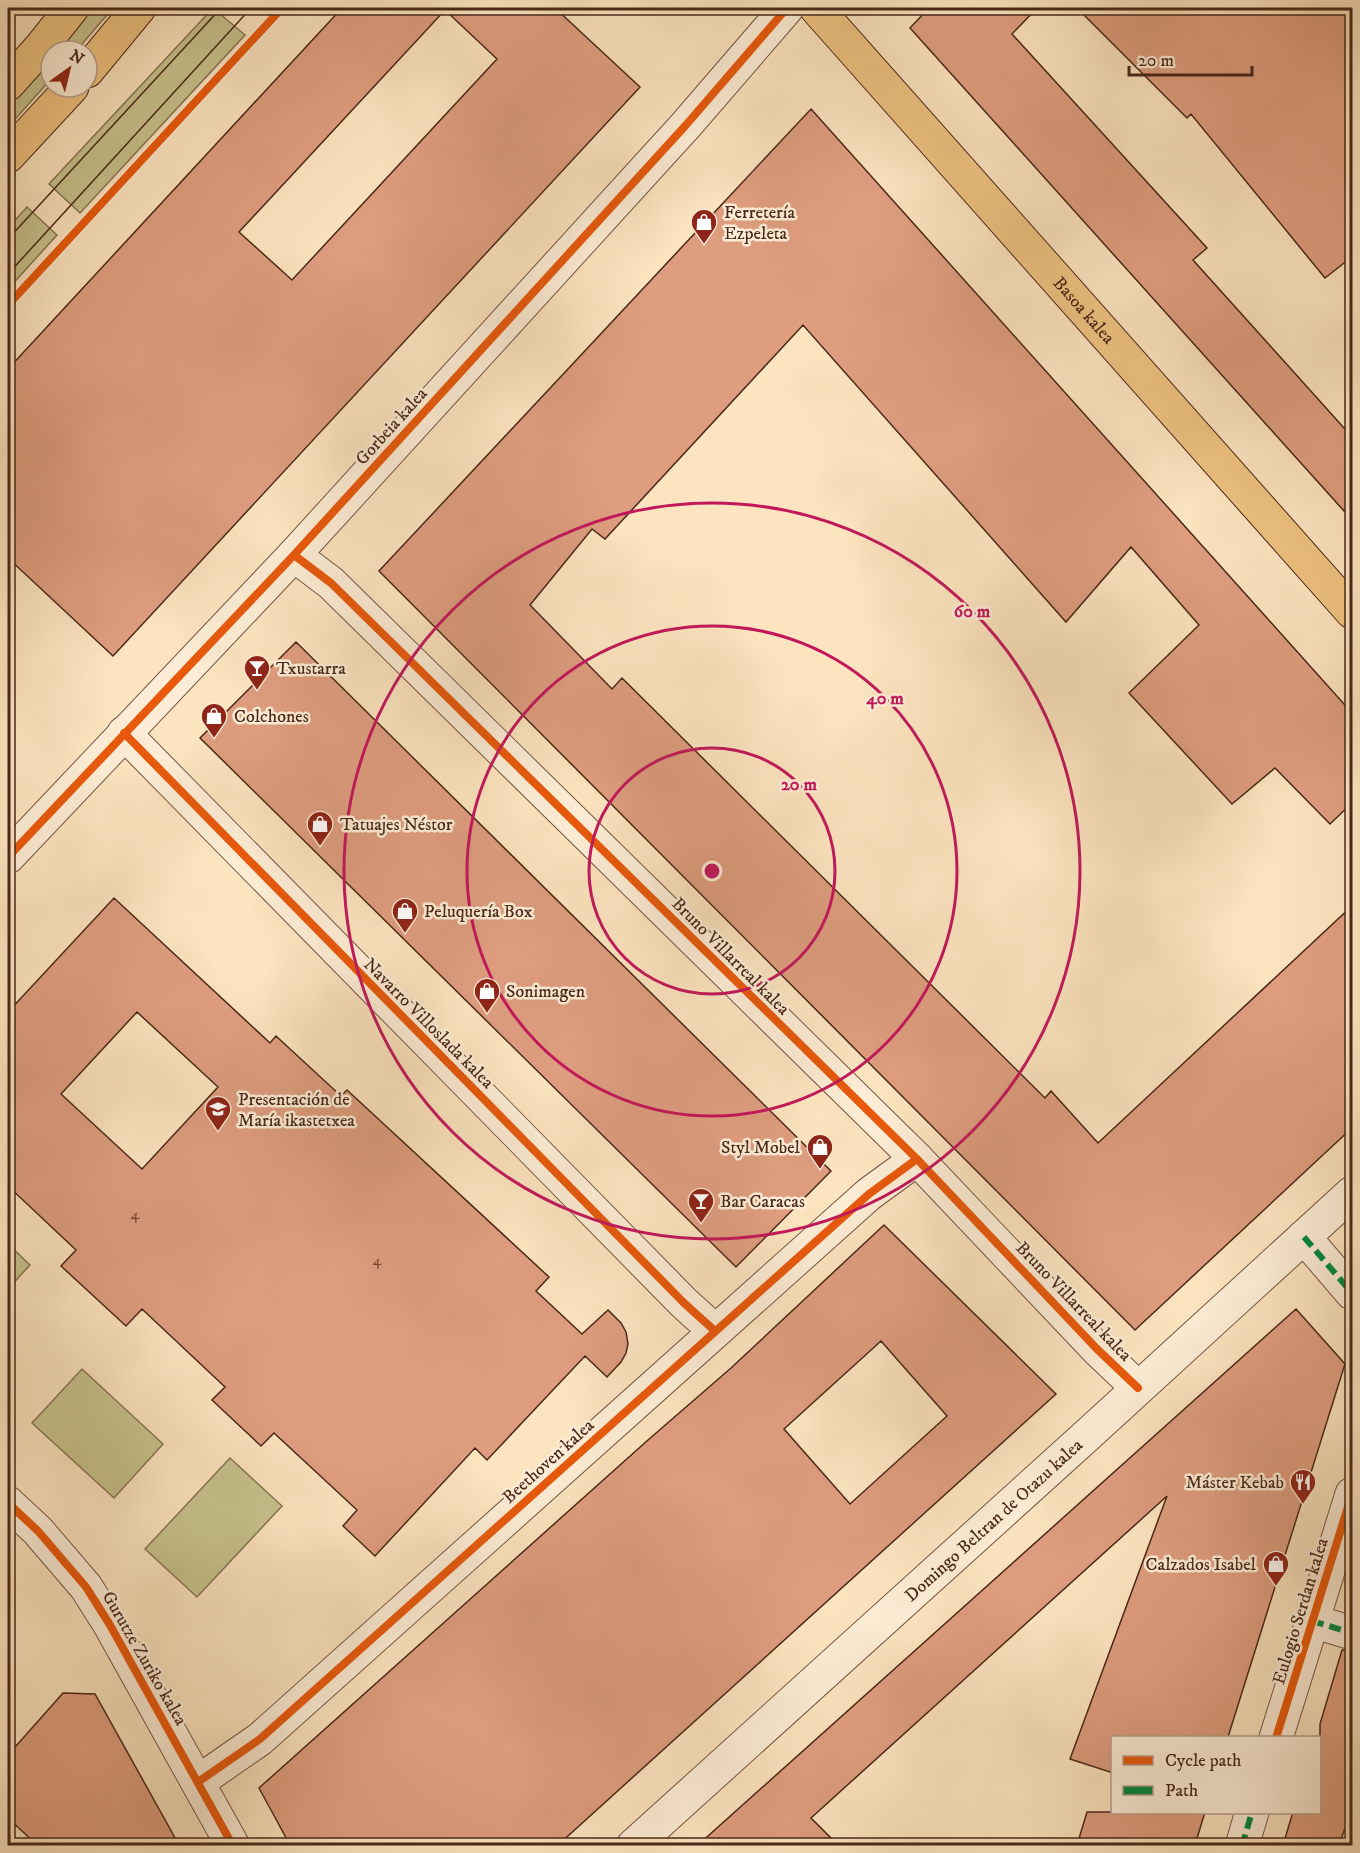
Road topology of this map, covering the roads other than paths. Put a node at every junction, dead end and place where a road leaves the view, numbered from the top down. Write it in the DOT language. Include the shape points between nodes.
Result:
graph roads {
  1 [pos="72,8"];
  2 [pos="139,8"];
  3 [pos="787,8"];
  4 [pos="816,8"];
  5 [pos="99,56"];
  6 [pos="8,84"];
  7 [pos="61,99"];
  8 [pos="8,156"];
  9 [pos="294,555"];
  10 [pos="1353,612"];
  11 [pos="124,733"];
  12 [pos="8,857"];
  13 [pos="917,1160"];
  14 [pos="1353,1193"];
  15 [pos="1304,1237"];
  16 [pos="1353,1293"];
  17 [pos="716,1331"];
  18 [pos="1138,1388"];
  19 [pos="1353,1494"];
  20 [pos="8,1503"];
  21 [pos="1312,1621"];
  22 [pos="1353,1633"];
  23 [pos="1276,1736"];
  24 [pos="198,1782"];
  25 [pos="1251,1814"];
  26 [pos="233,1845"];
  27 [pos="633,1845"];
  28 [pos="1242,1845"];
  1 -- 6 [label="main road"];
  2 -- 5 [label="main road"];
  3 -- 9 [label="street, Gorbeia kalea" via="686,125"];
  4 -- 10 [label="main road, Basoa kalea"];
  7 -- 8 [label="main road"];
  9 -- 11 [label="street, Gorbeia kalea"];
  9 -- 13 [label="street, Bruno Villarreal kalea" via="331,583"];
  11 -- 12 [label="street, Gorbeia kalea"];
  11 -- 17 [label="street, Navarro Villoslada kalea" via="684,1303"];
  13 -- 17 [label="street, Beethoven kalea" via="869,1194"];
  13 -- 18 [label="street, Bruno Villarreal kalea"];
  14 -- 15 [label="street, Domingo Beltran de Otazu kalea"];
  15 -- 16 [label="street"];
  15 -- 18 [label="street, Domingo Beltran de Otazu kalea"];
  17 -- 24 [label="street, Beethoven kalea" via="260,1739"];
  18 -- 27 [label="street, Domingo Beltran de Otazu kalea"];
  19 -- 21 [label="street, Eulogio Serdan kalea"];
  20 -- 24 [label="street, Gurutze Zuriko kalea" via="86,1587"];
  21 -- 22 [label="street"];
  21 -- 23 [label="street, Eulogio Serdan kalea"];
  24 -- 26 [label="street, Gurutze Zuriko kalea"];
  25 -- 28 [label="street"];
}
